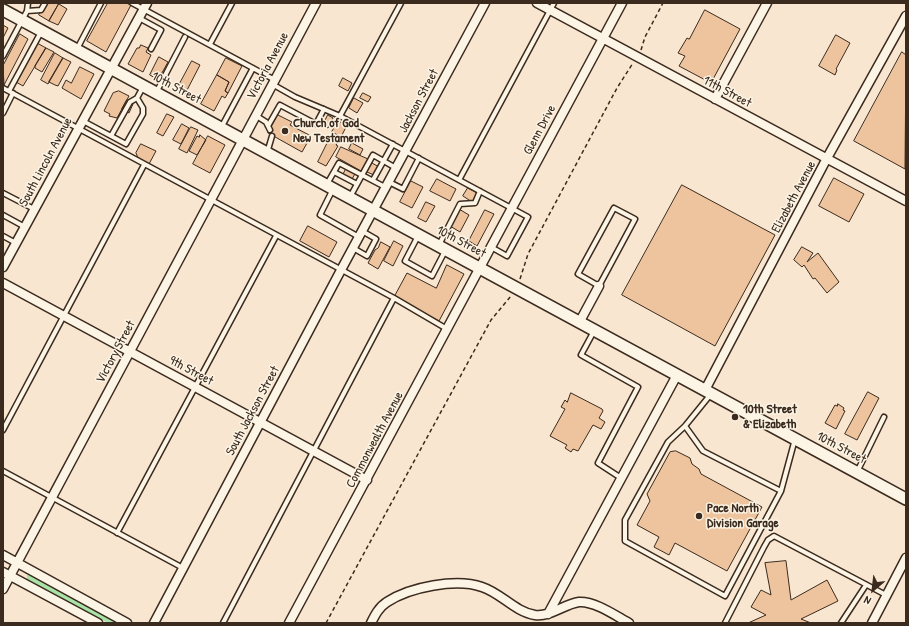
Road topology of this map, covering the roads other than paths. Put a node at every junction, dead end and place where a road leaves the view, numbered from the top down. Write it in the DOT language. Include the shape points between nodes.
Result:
graph roads {
  1 [pos="28,3"];
  2 [pos="44,3"];
  3 [pos="101,3"];
  4 [pos="132,3"];
  5 [pos="232,3"];
  6 [pos="316,3"];
  7 [pos="400,3"];
  8 [pos="485,3"];
  9 [pos="537,3"];
  10 [pos="622,3"];
  11 [pos="767,3"];
  12 [pos="145,6"];
  13 [pos="552,7"];
  14 [pos="3,10"];
  15 [pos="25,15"];
  16 [pos="906,16"];
  17 [pos="139,18"];
  18 [pos="42,31"];
  19 [pos="185,37"];
  20 [pos="603,39"];
  21 [pos="210,44"];
  22 [pos="151,49"];
  23 [pos="77,50"];
  24 [pos="3,56"];
  25 [pos="253,68"];
  26 [pos="111,69"];
  27 [pos="273,82"];
  28 [pos="143,86"];
  29 [pos="3,88"];
  30 [pos="11,92"];
  31 [pos="156,93"];
  32 [pos="137,98"];
  33 [pos="715,99"];
  34 [pos="324,109"];
  35 [pos="3,113"];
  36 [pos="255,115"];
  37 [pos="340,116"];
  38 [pos="82,120"];
  39 [pos="78,128"];
  40 [pos="221,128"];
  41 [pos="111,136"];
  42 [pos="272,136"];
  43 [pos="242,140"];
  44 [pos="393,144"];
  45 [pos="406,151"];
  46 [pos="267,153"];
  47 [pos="419,158"];
  48 [pos="828,158"];
  49 [pos="384,162"];
  50 [pos="144,165"];
  51 [pos="396,168"];
  52 [pos="334,172"];
  53 [pos="362,175"];
  54 [pos="373,180"];
  55 [pos="459,180"];
  56 [pos="357,184"];
  57 [pos="387,185"];
  58 [pos="330,187"];
  59 [pos="480,192"];
  60 [pos="3,193"];
  61 [pos="350,198"];
  62 [pos="210,200"];
  63 [pos="906,201"];
  64 [pos="34,209"];
  65 [pos="512,209"];
  66 [pos="373,211"];
  67 [pos="3,215"];
  68 [pos="25,226"];
  69 [pos="361,234"];
  70 [pos="419,235"];
  71 [pos="3,236"];
  72 [pos="276,236"];
  73 [pos="16,243"];
  74 [pos="491,247"];
  75 [pos="353,248"];
  76 [pos="442,248"];
  77 [pos="3,267"];
  78 [pos="480,268"];
  79 [pos="341,270"];
  80 [pos="3,283"];
  81 [pos="599,286"];
  82 [pos="394,298"];
  83 [pos="64,316"];
  84 [pos="579,323"];
  85 [pos="448,330"];
  86 [pos="594,330"];
  87 [pos="129,352"];
  88 [pos="677,375"];
  89 [pos="194,387"];
  90 [pos="708,392"];
  91 [pos="884,417"];
  92 [pos="261,423"];
  93 [pos="685,426"];
  94 [pos="3,430"];
  95 [pos="795,438"];
  96 [pos="313,451"];
  97 [pos="3,471"];
  98 [pos="857,472"];
  99 [pos="622,478"];
  100 [pos="367,480"];
  101 [pos="781,491"];
  102 [pos="52,497"];
  103 [pos="906,499"];
  104 [pos="118,533"];
  105 [pos="3,555"];
  106 [pos="906,558"];
  107 [pos="17,563"];
  108 [pos="183,568"];
  109 [pos="7,574"];
  110 [pos="866,585"];
  111 [pos="3,589"];
  112 [pos="886,596"];
  113 [pos="548,614"];
  114 [pos="98,623"];
  115 [pos="127,623"];
  116 [pos="154,623"];
  117 [pos="223,623"];
  118 [pos="289,623"];
  119 [pos="371,623"];
  120 [pos="629,623"];
  121 [pos="725,623"];
  122 [pos="841,623"];
  123 [pos="872,623"];
  1 -- 15 [label="lane"];
  2 -- 15 [label="lane" via="41,10"];
  3 -- 23 [label="lane"];
  4 -- 12 [label="lane"];
  5 -- 21 [label="lane"];
  6 -- 27 [label="street, Victoria Avenue"];
  7 -- 37 [label="lane"];
  8 -- 45 [label="street, Jackson Street"];
  9 -- 13 [label="street, 11th Street"];
  10 -- 20 [label="street, Glenn Drive"];
  11 -- 33 [label="street"];
  12 -- 17 [label="street, South Lincoln Avenue"];
  12 -- 21 [label="lane"];
  13 -- 20 [label="street, 11th Street"];
  13 -- 55 [label="lane"];
  14 -- 15 [label="street, 10th Street"];
  15 -- 18 [label="street, 10th Street"];
  15 -- 24 [label="lane"];
  16 -- 48 [label="street, Elizabeth Avenue"];
  17 -- 22 [label="lane" via="161,30"];
  17 -- 26 [label="street, South Lincoln Avenue"];
  18 -- 23 [label="street, 10th Street"];
  18 -- 30 [label="lane"];
  19 -- 31 [label="lane"];
  20 -- 33 [label="street, 11th Street"];
  20 -- 65 [label="street, Glenn Drive"];
  21 -- 25 [label="lane"];
  23 -- 26 [label="street, 10th Street"];
  25 -- 27 [label="lane"];
  25 -- 40 [label="lane"];
  26 -- 28 [label="street, 10th Street"];
  26 -- 38 [label="street, South Lincoln Avenue"];
  27 -- 34 [label="lane"];
  27 -- 36 [label="street, Victoria Avenue"];
  28 -- 31 [label="street, 10th Street"];
  28 -- 32 [label="lane"];
  29 -- 30 [label="lane"];
  30 -- 35 [label="lane"];
  30 -- 39 [label="lane"];
  31 -- 40 [label="street, 10th Street"];
  32 -- 41 [label="lane" via="131,100"];
  32 -- 41 [label="lane" via="143,108 143,114 126,144"];
  33 -- 48 [label="street, 11th Street"];
  34 -- 36 [label="lane" via="316,124 280,105 269,128"];
  34 -- 37 [label="lane"];
  36 -- 43 [label="street, Victoria Avenue"];
  37 -- 44 [label="lane"];
  38 -- 39 [label="street, South Lincoln Avenue"];
  38 -- 41 [label="lane"];
  39 -- 50 [label="lane"];
  39 -- 64 [label="street, South Lincoln Avenue"];
  40 -- 43 [label="street, 10th Street"];
  42 -- 46 [label="lane"];
  43 -- 46 [label="street, 10th Street"];
  43 -- 62 [label="street, Victory Street"];
  44 -- 45 [label="lane"];
  44 -- 49 [label="lane"];
  45 -- 47 [label="lane"];
  45 -- 51 [label="street, Jackson Street"];
  46 -- 58 [label="street, 10th Street"];
  47 -- 55 [label="lane"];
  47 -- 57 [label="lane" via="402,189"];
  48 -- 63 [label="street, 11th Street"];
  48 -- 90 [label="street, Elizabeth Avenue"];
  49 -- 51 [label="lane"];
  49 -- 53 [label="lane" via="373,156"];
  49 -- 54 [label="lane"];
  50 -- 62 [label="lane"];
  50 -- 83 [label="lane"];
  51 -- 57 [label="street, Jackson Street"];
  52 -- 53 [label="lane" via="340,162"];
  52 -- 56 [label="lane"];
  52 -- 58 [label="lane"];
  53 -- 54 [label="lane"];
  53 -- 56 [label="lane"];
  54 -- 57 [label="lane"];
  55 -- 59 [label="lane"];
  56 -- 61 [label="lane"];
  57 -- 66 [label="street, Jackson Street"];
  58 -- 61 [label="street, 10th Street"];
  58 -- 69 [label="lane" via="320,215"];
  59 -- 65 [label="lane"];
  59 -- 76 [label="lane" via="475,203 460,204"];
  60 -- 64 [label="lane"];
  61 -- 66 [label="street, 10th Street"];
  62 -- 72 [label="lane"];
  62 -- 87 [label="street, Victory Street"];
  64 -- 68 [label="street, South Lincoln Avenue"];
  65 -- 74 [label="street, Glenn Drive"];
  65 -- 74 [label="lane" via="528,218 507,256"];
  66 -- 69 [label="street, South Jackson Street"];
  66 -- 70 [label="street, 10th Street"];
  67 -- 68 [label="lane"];
  68 -- 73 [label="street, South Lincoln Avenue"];
  69 -- 75 [label="street, South Jackson Street"];
  69 -- 75 [label="lane" via="376,239 367,256"];
  70 -- 76 [label="street, 10th Street"];
  70 -- 76 [label="lane" via="406,261 432,276"];
  71 -- 73 [label="lane"];
  72 -- 79 [label="lane"];
  72 -- 89 [label="lane"];
  73 -- 77 [label="street, South Lincoln Avenue"];
  74 -- 78 [label="street, Glenn Drive"];
  75 -- 79 [label="street, South Jackson Street"];
  76 -- 78 [label="street, 10th Street"];
  78 -- 84 [label="street, 10th Street"];
  78 -- 85 [label="street, Commonwealth Avenue"];
  79 -- 82 [label="lane"];
  79 -- 92 [label="street, South Jackson Street"];
  80 -- 83 [label="street, 9th Street"];
  81 -- 81 [label="lane" via="635,220 614,208 578,274"];
  81 -- 84 [label="street"];
  82 -- 85 [label="lane"];
  82 -- 96 [label="lane"];
  83 -- 87 [label="street, 9th Street"];
  83 -- 94 [label="lane"];
  84 -- 86 [label="street, 10th Street"];
  85 -- 100 [label="street, Commonwealth Avenue"];
  86 -- 88 [label="street, 10th Street"];
  86 -- 99 [label="lane" via="581,355 638,387 598,463"];
  87 -- 89 [label="street, 9th Street"];
  87 -- 102 [label="street, Victory Street"];
  88 -- 90 [label="street, 10th Street"];
  88 -- 99 [label="street"];
  89 -- 92 [label="street, 9th Street"];
  89 -- 104 [label="lane"];
  90 -- 93 [label="lane"];
  90 -- 95 [label="street, 10th Street"];
  91 -- 98 [label="lane"];
  92 -- 96 [label="street, 9th Street"];
  92 -- 108 [label="street, South Jackson Street"];
  93 -- 101 [label="lane" via="703,451"];
  93 -- 101 [label="lane" via="668,442 625,520 625,542 725,596"];
  95 -- 98 [label="street, 10th Street"];
  95 -- 101 [label="lane"];
  96 -- 100 [label="street, 9th Street"];
  96 -- 117 [label="lane"];
  97 -- 102 [label="lane"];
  98 -- 103 [label="street, 10th Street"];
  99 -- 113 [label="street"];
  100 -- 118 [label="street, Commonwealth Avenue"];
  102 -- 104 [label="lane"];
  102 -- 107 [label="street, Victory Street"];
  104 -- 108 [label="lane"];
  105 -- 107 [label="street"];
  106 -- 112 [label="street"];
  107 -- 109 [label="street, Victory Street"];
  107 -- 115 [label="street"];
  108 -- 116 [label="street, South Jackson Street"];
  109 -- 111 [label="street, Victory Street"];
  109 -- 114 [label="street"];
  110 -- 112 [label="lane"];
  110 -- 121 [label="lane" via="774,536 764,547"];
  110 -- 122 [label="lane"];
  112 -- 123 [label="street"];
  113 -- 119 [label="street" via="536,615 523,611 482,587 443,584 404,594 387,602 378,609"];
  113 -- 120 [label="street" via="579,602 601,607"];
}
